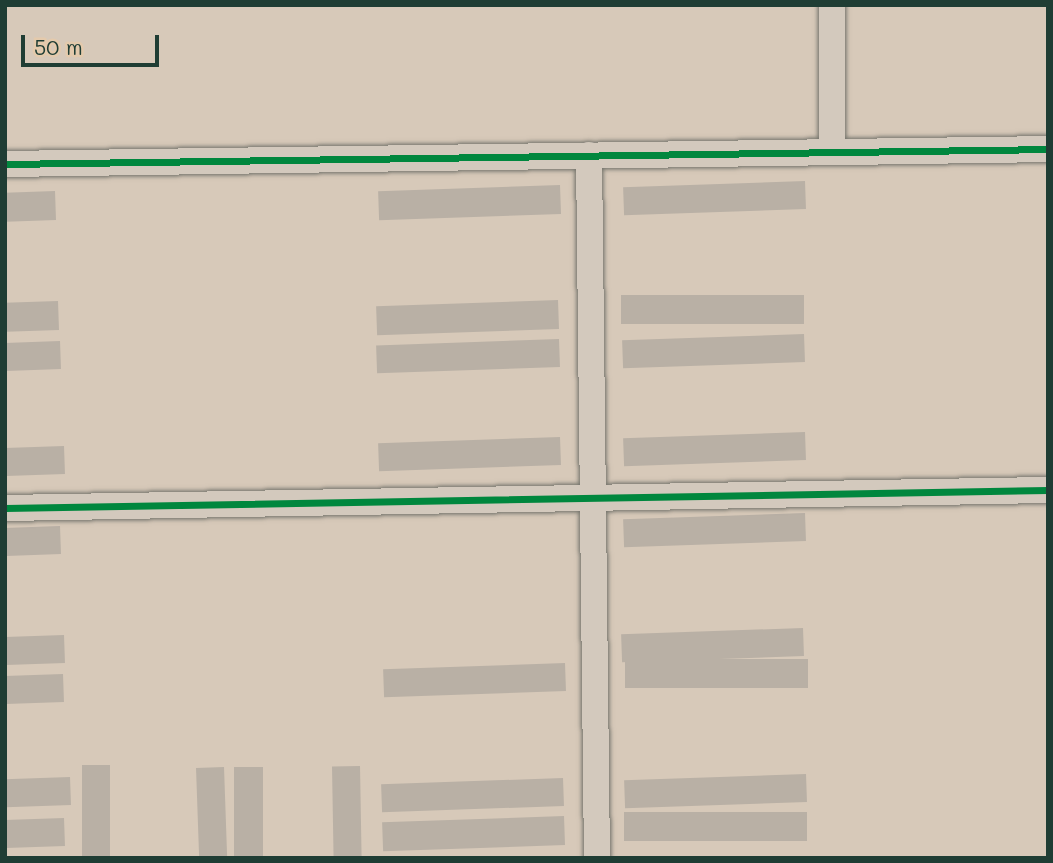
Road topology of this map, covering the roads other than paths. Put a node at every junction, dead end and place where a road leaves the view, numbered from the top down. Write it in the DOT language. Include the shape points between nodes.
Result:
graph roads {
  1 [pos="832,5"];
  2 [pos="1048,149"];
  3 [pos="832,152"];
  4 [pos="589,155"];
  5 [pos="5,164"];
  6 [pos="1048,490"];
  7 [pos="593,498"];
  8 [pos="5,508"];
  9 [pos="597,858"];
  1 -- 3 [label="street"];
  2 -- 3 [label="street"];
  3 -- 4 [label="street"];
  4 -- 5 [label="street"];
  4 -- 7 [label="street"];
  6 -- 7 [label="street"];
  7 -- 8 [label="street"];
  7 -- 9 [label="street"];
}
